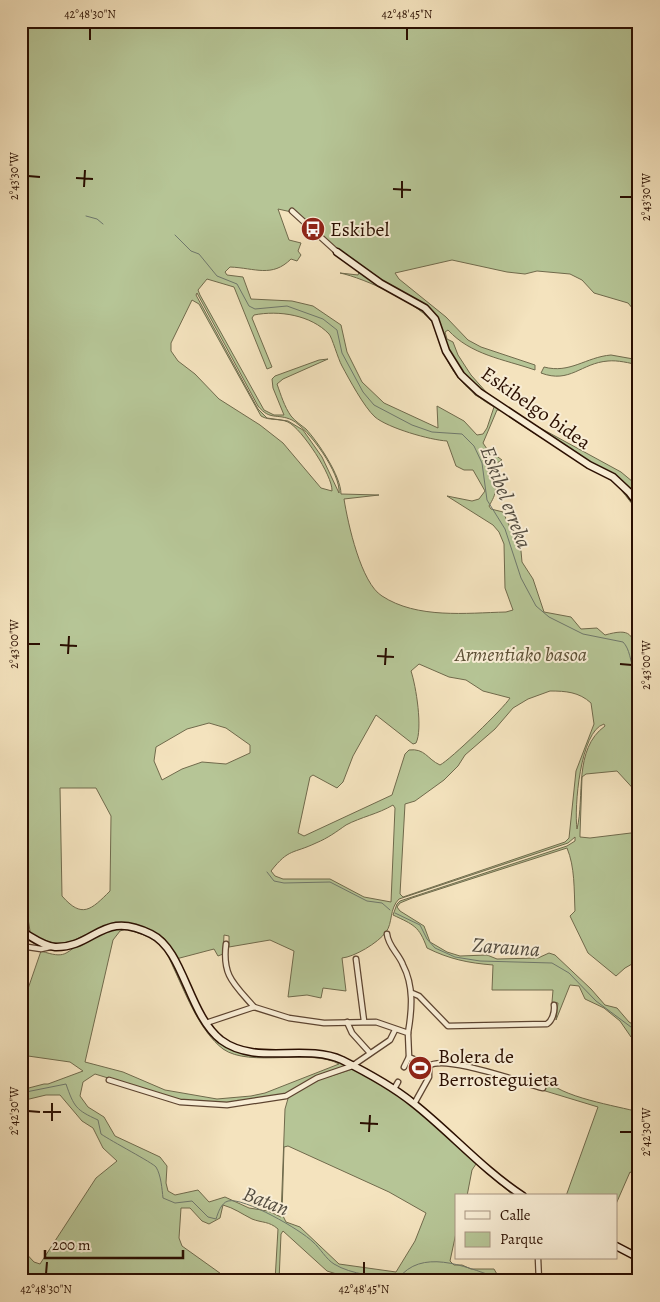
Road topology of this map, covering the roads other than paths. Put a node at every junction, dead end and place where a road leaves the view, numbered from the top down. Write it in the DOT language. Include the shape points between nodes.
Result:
graph roads {
  1 [pos="292,211"];
  2 [pos="337,252"];
  3 [pos="639,505"];
  4 [pos="21,931"];
  5 [pos="387,934"];
  6 [pos="226,944"];
  7 [pos="21,946"];
  8 [pos="54,947"];
  9 [pos="356,959"];
  10 [pos="412,993"];
  11 [pos="554,1005"];
  12 [pos="254,1006"];
  13 [pos="364,1021"];
  14 [pos="347,1022"];
  15 [pos="206,1023"];
  16 [pos="395,1030"];
  17 [pos="408,1033"];
  18 [pos="370,1053"];
  19 [pos="410,1057"];
  20 [pos="352,1066"];
  21 [pos="429,1066"];
  22 [pos="404,1068"];
  23 [pos="109,1080"];
  24 [pos="398,1082"];
  25 [pos="543,1088"];
  26 [pos="394,1089"];
  27 [pos="414,1104"];
  28 [pos="521,1194"];
  29 [pos="618,1247"];
  30 [pos="639,1258"];
  31 [pos="538,1260"];
  32 [pos="539,1281"];
  1 -- 2 [label="street"];
  2 -- 3 [label="street, Eskibelgo bidea" via="380,283 425,308 435,319 446,350 462,375 479,392 613,478"];
  4 -- 8 [label="street"];
  5 -- 10 [label="street" via="403,963"];
  6 -- 12 [label="street" via="224,959 230,979"];
  7 -- 8 [label="street"];
  8 -- 15 [label="street" via="74,943 113,925 129,926 153,934 171,953"];
  9 -- 13 [label="street"];
  10 -- 11 [label="street" via="419,996 448,1026 547,1024 553,1016"];
  10 -- 17 [label="street"];
  12 -- 14 [label="street" via="289,1018 324,1023"];
  12 -- 15 [label="street"];
  13 -- 14 [label="street"];
  13 -- 16 [label="street"];
  14 -- 18 [label="street" via="352,1033"];
  15 -- 20 [label="street" via="220,1039 242,1050 334,1057"];
  16 -- 17 [label="street"];
  16 -- 18 [label="street" via="390,1040"];
  17 -- 19 [label="street"];
  18 -- 20 [label="street"];
  19 -- 21 [label="street"];
  19 -- 22 [label="street"];
  20 -- 23 [label="street" via="317,1078 286,1096 227,1105 180,1102"];
  20 -- 26 [label="street"];
  21 -- 25 [label="street" via="433,1063 455,1063"];
  21 -- 27 [label="street" via="429,1077"];
  24 -- 26 [label="street"];
  26 -- 27 [label="street"];
  27 -- 28 [label="street"];
  29 -- 30 [label="street"];
  31 -- 32 [label="street"];
}
